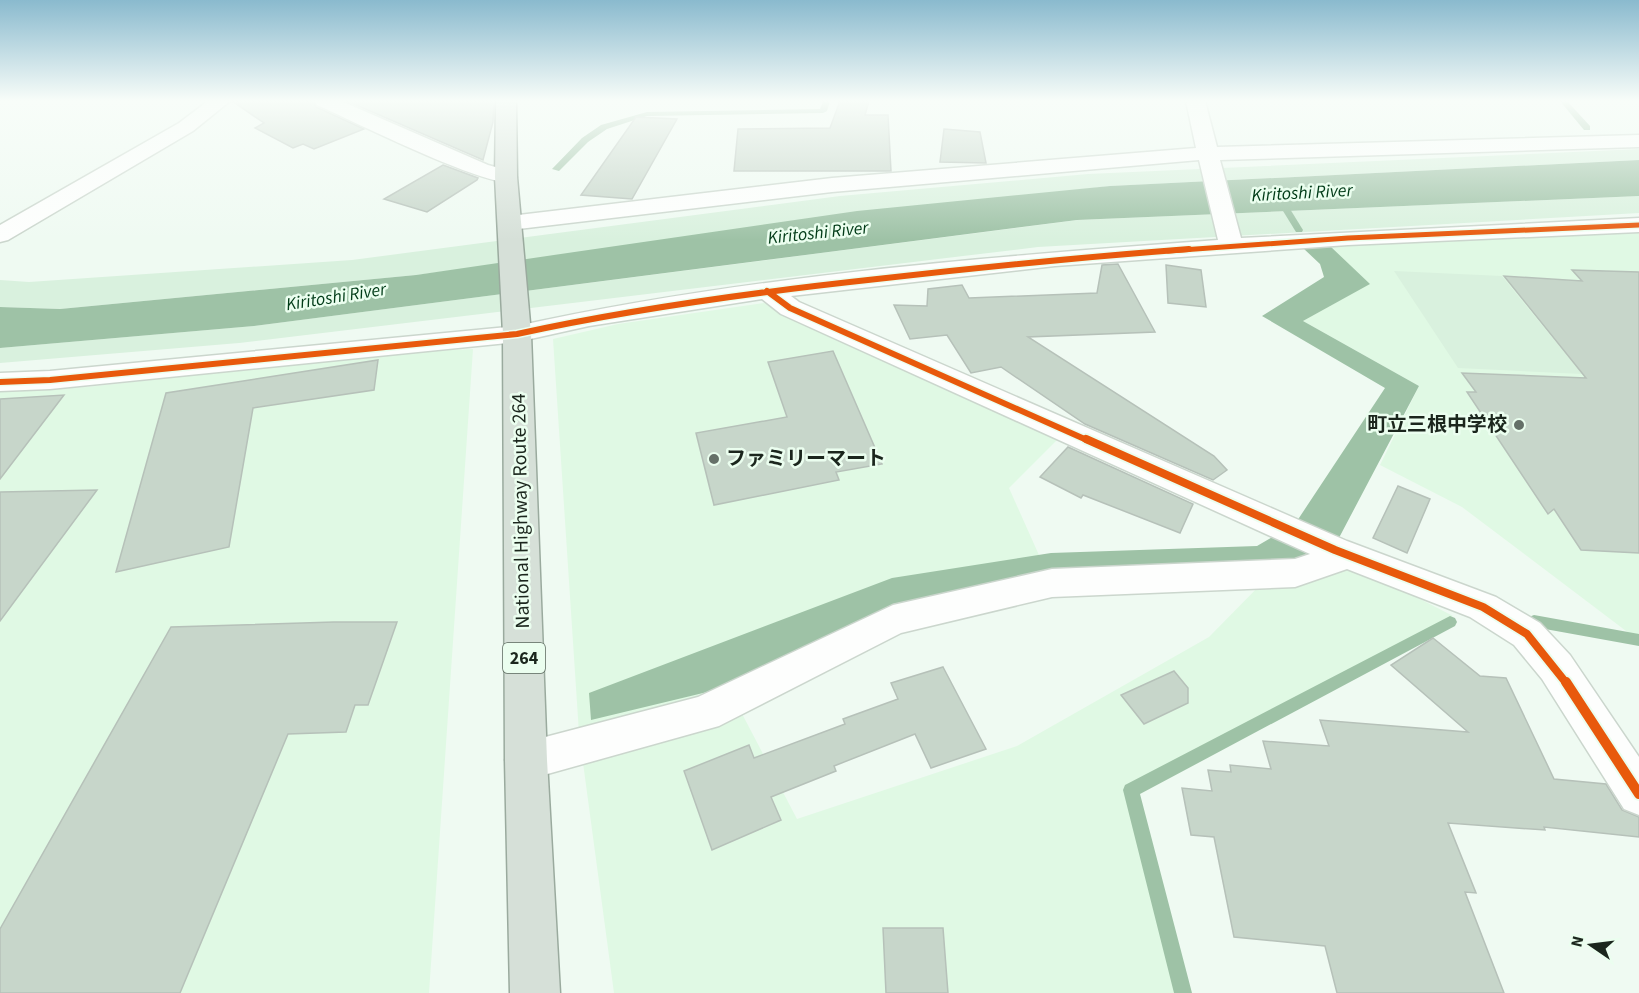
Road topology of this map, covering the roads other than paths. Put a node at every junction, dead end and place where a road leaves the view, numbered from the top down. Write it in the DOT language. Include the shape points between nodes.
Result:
graph roads {
  1 [pos="151,147"];
  2 [pos="429,147"];
  3 [pos="506,147"];
  4 [pos="1206,147"];
  5 [pos="1449,147"];
  6 [pos="1208,156"];
  7 [pos="506,177"];
  8 [pos="510,223"];
  9 [pos="1639,225"];
  10 [pos="0,235"];
  11 [pos="1230,244"];
  12 [pos="767,291"];
  13 [pos="517,328"];
  14 [pos="0,382"];
  15 [pos="1341,552"];
  16 [pos="526,760"];
  17 [pos="1639,794"];
  18 [pos="536,993"];
  1 -- 10 [label="street"];
  2 -- 7 [label="street"];
  3 -- 7 [label="highway, National Highway Route 264 / 264"];
  4 -- 6 [label="street"];
  5 -- 6 [label="street"];
  6 -- 8 [label="street" via="832,185"];
  6 -- 11 [label="street"];
  7 -- 8 [label="highway, National Highway Route 264 / 264"];
  8 -- 13 [label="highway, National Highway Route 264 / 264"];
  9 -- 11 [label="street"];
  11 -- 12 [label="street"];
  12 -- 13 [label="street"];
  12 -- 15 [label="street" via="790,308"];
  13 -- 14 [label="street" via="50,380"];
  13 -- 16 [label="highway, National Highway Route 264 / 264"];
  15 -- 16 [label="street" via="1295,573 1052,583 893,620 705,713"];
  15 -- 17 [label="street" via="1483,607 1527,634 1556,667"];
  16 -- 18 [label="highway, National Highway Route 264 / 264"];
}
